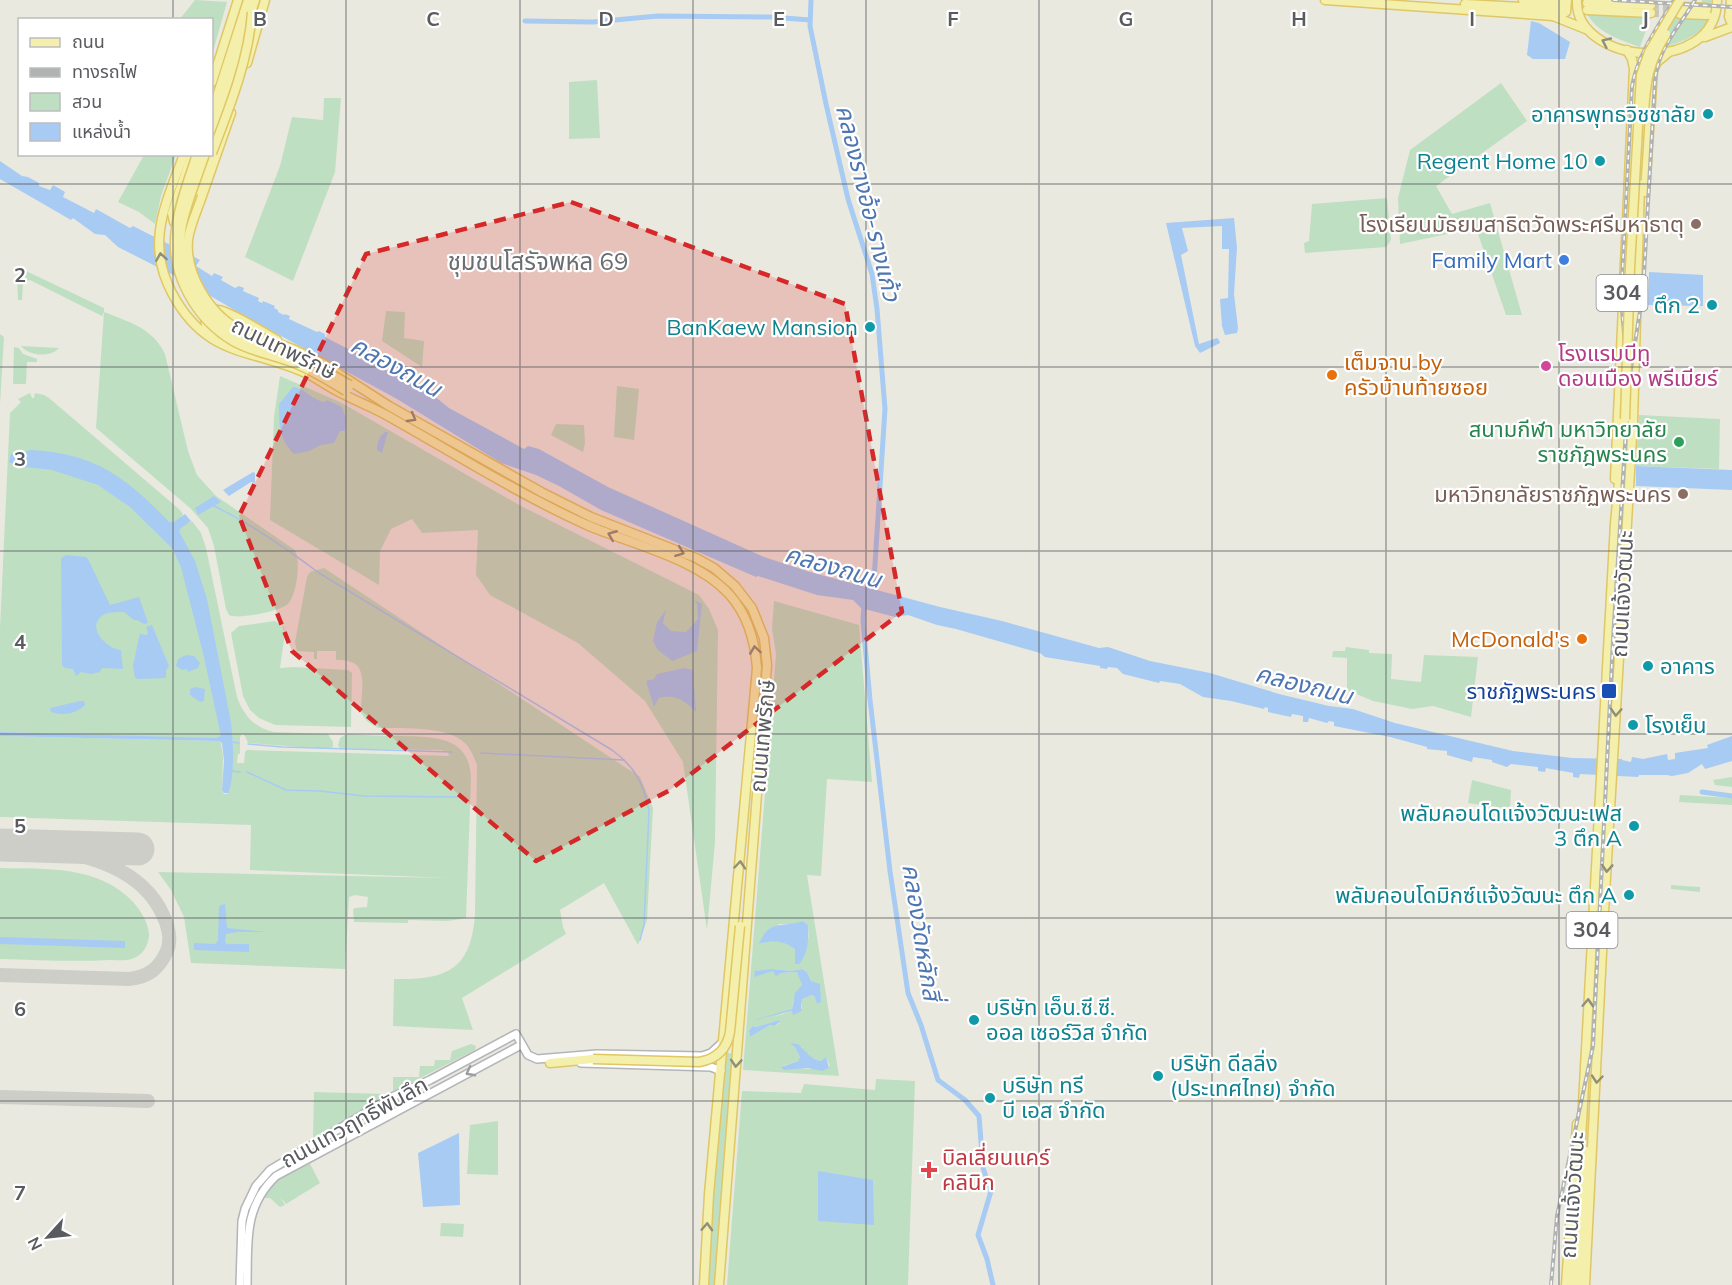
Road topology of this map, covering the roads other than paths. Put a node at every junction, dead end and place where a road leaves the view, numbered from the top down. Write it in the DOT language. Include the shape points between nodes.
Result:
graph roads {
  1 [pos="238,0"];
  2 [pos="248,0"];
  3 [pos="255,0"];
  4 [pos="265,0"];
  5 [pos="1325,0"];
  6 [pos="1391,0"];
  7 [pos="1523,0"];
  8 [pos="1577,0"];
  9 [pos="1717,0"];
  10 [pos="1731,0"];
  11 [pos="1563,4"];
  12 [pos="1682,5"];
  13 [pos="1587,7"];
  14 [pos="1651,9"];
  15 [pos="249,11"];
  16 [pos="1707,11"];
  17 [pos="1553,16"];
  18 [pos="1732,25"];
  19 [pos="1588,30"];
  20 [pos="256,32"];
  21 [pos="1701,38"];
  22 [pos="1627,50"];
  23 [pos="1669,52"];
  24 [pos="1634,69"];
  25 [pos="1653,70"];
  26 [pos="213,78"];
  27 [pos="213,94"];
  28 [pos="213,109"];
  29 [pos="213,131"];
  30 [pos="213,145"];
  31 [pos="213,145"];
  32 [pos="185,156"];
  33 [pos="185,156"];
  34 [pos="191,156"];
  35 [pos="196,156"];
  36 [pos="208,156"];
  37 [pos="208,156"];
  38 [pos="177,196"];
  39 [pos="1639,255"];
  40 [pos="220,344"];
  41 [pos="295,350"];
  42 [pos="348,388"];
  43 [pos="387,410"];
  44 [pos="1616,509"];
  45 [pos="750,879"];
  46 [pos="724,1042"];
  47 [pos="518,1046"];
  48 [pos="702,1056"];
  49 [pos="550,1063"];
  50 [pos="704,1067"];
  51 [pos="722,1071"];
  52 [pos="392,1097"];
  53 [pos="1582,1106"];
  54 [pos="401,1108"];
  55 [pos="1594,1112"];
  56 [pos="270,1170"];
  57 [pos="1582,1171"];
  58 [pos="276,1176"];
  59 [pos="256,1193"];
  60 [pos="240,1285"];
  61 [pos="247,1285"];
  62 [pos="704,1285"];
  63 [pos="719,1285"];
  64 [pos="1566,1285"];
  65 [pos="1573,1285"];
  66 [pos="1579,1285"];
  67 [pos="1585,1285"];
  1 -- 26 [label="main road"];
  2 -- 15 [label="main road"];
  3 -- 15 [label="main road"];
  4 -- 20 [label="main road, ถนนเทพรักษ์"];
  5 -- 17 [label="main road"];
  6 -- 11 [label="main road"];
  7 -- 11 [label="main road"];
  8 -- 19 [label="main road" via="1579,17"];
  9 -- 21 [label="main road" via="1712,26"];
  10 -- 18 [label="main road"];
  11 -- 17 [label="main road" via="1566,12"];
  12 -- 16 [label="main road"];
  12 -- 39 [label="main road, ถนนแจ้งวัฒนะ / 304, bridge" via="1654,54 1647,77"];
  12 -- 44 [label="main road, ถนนแจ้งวัฒนะ / 304, bridge" via="1649,52 1641,75 1625,419"];
  13 -- 14 [label="main road"];
  15 -- 27 [label="main road" via="231,39"];
  15 -- 28 [label="main road"];
  15 -- 29 [label="main road, bridge"];
  15 -- 30 [label="main road, bridge" via="248,44 228,111"];
  17 -- 19 [label="main road"];
  18 -- 21 [label="main road"];
  22 -- 19 [label="main road, one-way"];
  20 -- 31 [label="main road"];
  20 -- 41 [label="main road, ถนนเทพรักษ์, bridge" via="188,242 189,262 205,297 226,320"];
  21 -- 23 [label="main road"];
  22 -- 23 [label="main road" via="1644,54"];
  22 -- 24 [label="main road, ถนนแจ้งวัฒนะ / 304"];
  23 -- 25 [label="main road"];
  24 -- 25 [label="main road" via="1646,59"];
  24 -- 44 [label="main road, ถนนแจ้งวัฒนะ / 304" via="1614,483"];
  25 -- 39 [label="main road, ถนนแจ้งวัฒนะ / 304"];
  40 -- 32 [label="main road, ถนนเทพรักษ์, one-way" via="204,334 183,311 161,262 160,223"];
  33 -- 38 [label="main road"];
  34 -- 38 [label="main road"];
  35 -- 42 [label="main road, ถนนเทพรักษ์, bridge" via="175,232 178,266 199,312 234,341"];
  36 -- 38 [label="main road" via="188,219 180,224 171,213"];
  37 -- 42 [label="main road, ถนนเทพรักษ์, bridge" via="187,208 181,242 185,268 197,297 218,322 237,336 297,357"];
  39 -- 55 [label="main road, ถนนแจ้งวัฒนะ / 304, one-way"];
  40 -- 41 [label="main road" via="206,325 208,314 216,309"];
  40 -- 43 [label="main road, ถนนเทพรักษ์" via="296,369"];
  41 -- 43 [label="main road, ถนนเทพรักษ์" via="322,363"];
  42 -- 43 [label="main road, ถนนเทพรักษ์"];
  43 -- 45 [label="main road, ถนนเทพรักษ์, one-way" via="591,517 696,558 735,586 752,608 764,638 767,665"];
  46 -- 43 [label="main road, ถนนเทพรักษ์, one-way" via="757,668 755,642 744,616 729,594 693,567 568,516"];
  53 -- 44 [label="main road, ถนนแจ้งวัฒนะ / 304, one-way"];
  45 -- 49 [label="main road, bridge" via="743,903 729,1040 720,1053 699,1062 592,1059"];
  45 -- 63 [label="main road, ถนนเทพรักษ์, one-way"];
  46 -- 48 [label="street"];
  46 -- 51 [label="main road, ถนนเทพรักษ์"];
  47 -- 48 [label="street" via="537,1059 597,1054"];
  47 -- 49 [label="street" via="528,1060"];
  47 -- 52 [label="street, ถนนเทวฤทธิ์พันลึก" via="516,1034"];
  47 -- 54 [label="street, ถนนเทวฤทธิ์พันลึก, one-way"];
  48 -- 50 [label="street" via="708,1062"];
  49 -- 50 [label="street"];
  50 -- 51 [label="street"];
  62 -- 51 [label="main road, ถนนเทพรักษ์, one-way"];
  52 -- 54 [label="street"];
  52 -- 56 [label="street, ถนนเทวฤทธิ์พันลึก"];
  53 -- 57 [label="main road, ถนนแจ้งวัฒนะ / 304"];
  53 -- 64 [label="main road, ถนนแจ้งวัฒนะ" via="1575,1147"];
  54 -- 58 [label="street, ถนนเทวฤทธิ์พันลึก"];
  55 -- 57 [label="main road, ถนนแจ้งวัฒนะ / 304"];
  55 -- 67 [label="main road, ถนนแจ้งวัฒนะ"];
  56 -- 58 [label="street"];
  56 -- 59 [label="street, ถนนเทวฤทธิ์พันลึก"];
  57 -- 65 [label="main road, ถนนแจ้งวัฒนะ / 304"];
  57 -- 66 [label="main road, ถนนแจ้งวัฒนะ / 304"];
  58 -- 59 [label="street, ถนนเทวฤทธิ์พันลึก"];
  59 -- 60 [label="street, ถนนเทวฤทธิ์พันลึก" via="245,1209"];
  59 -- 61 [label="street, ถนนเทวฤทธิ์พันลึก" via="249,1222"];
}
